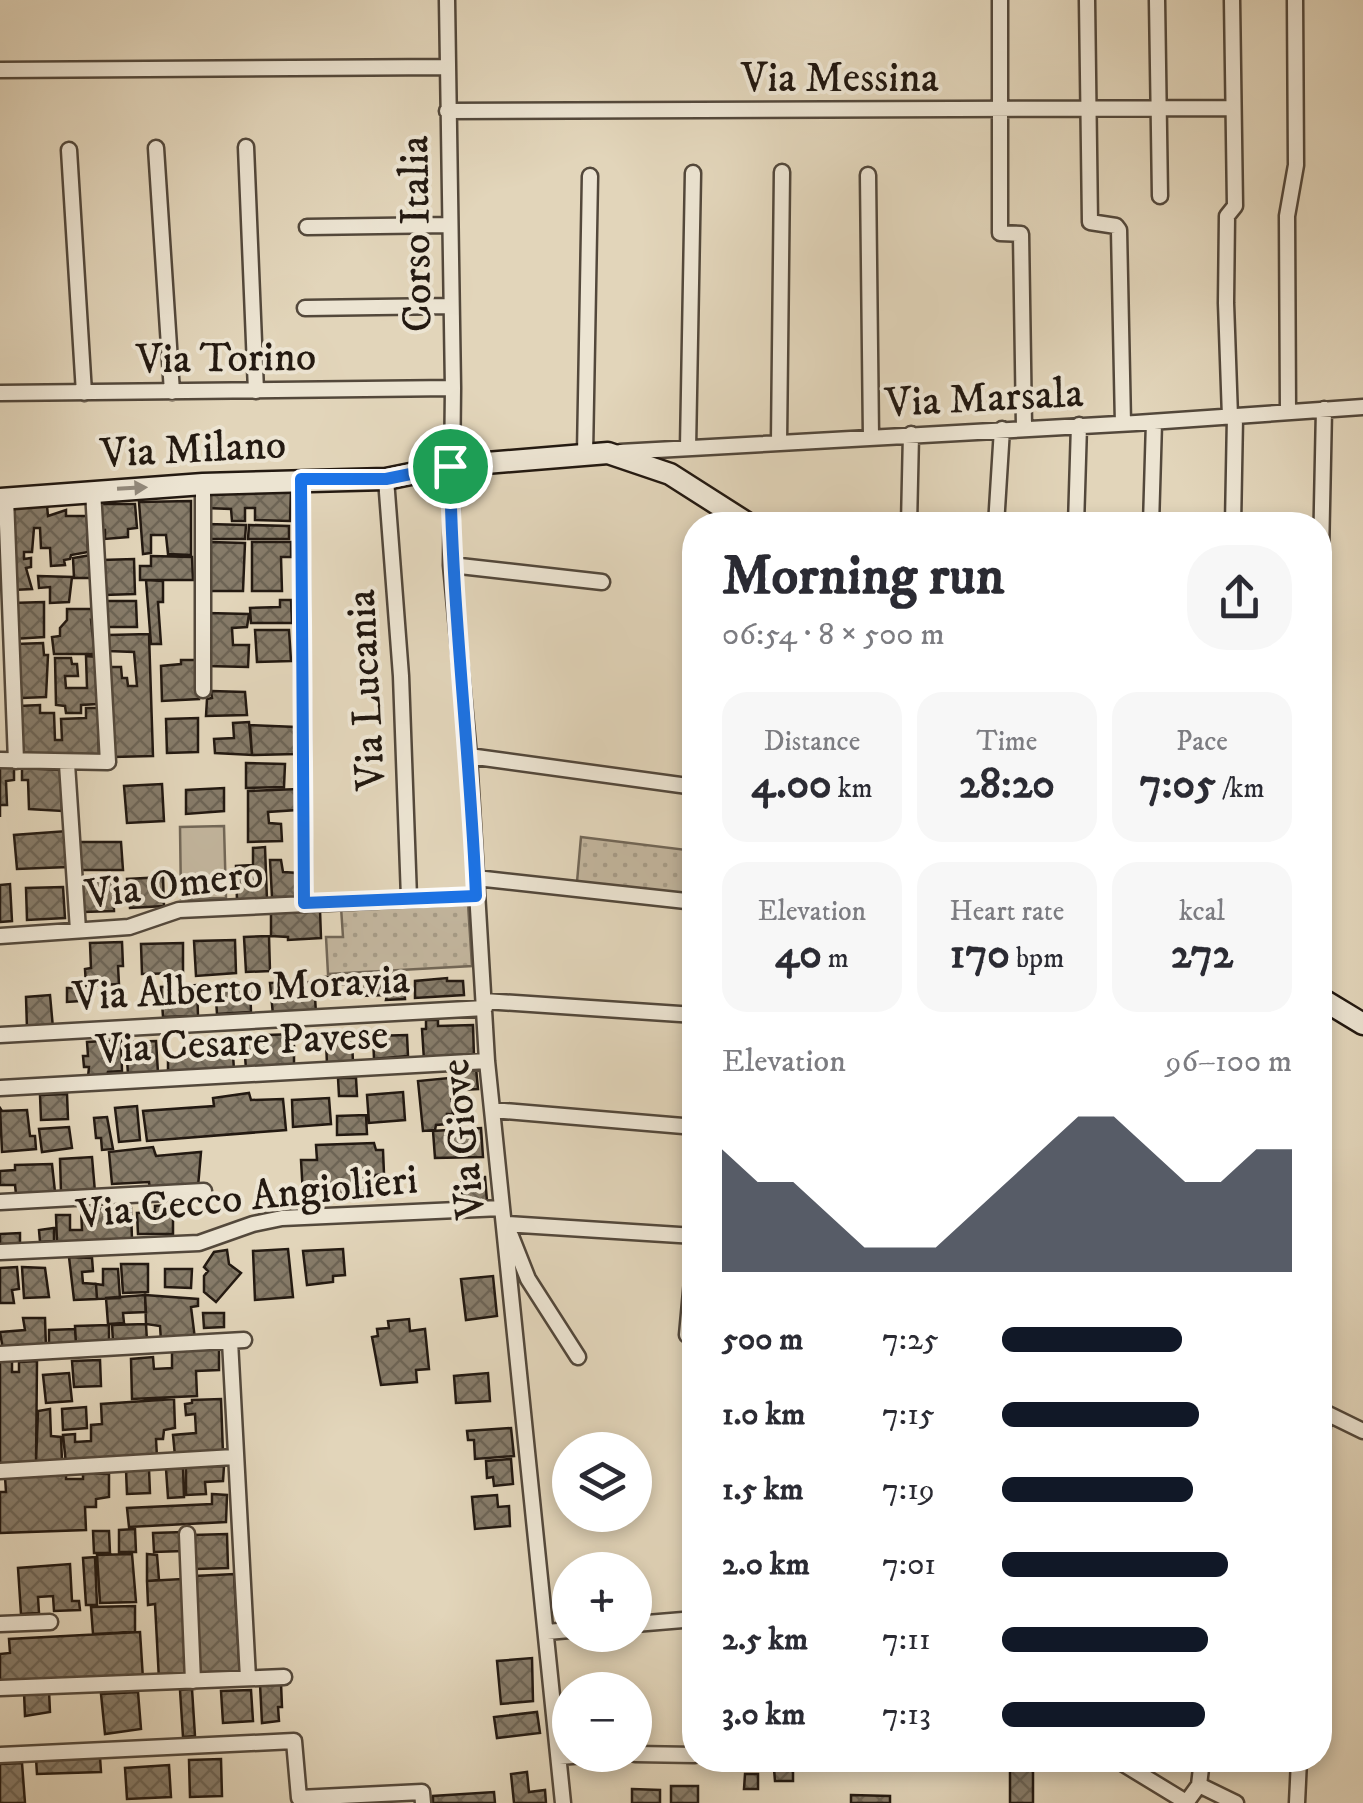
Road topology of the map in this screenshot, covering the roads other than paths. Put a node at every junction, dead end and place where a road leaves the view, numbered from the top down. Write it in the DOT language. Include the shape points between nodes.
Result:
graph roads {
  1 [pos="446,0"];
  2 [pos="1000,0"];
  3 [pos="1086,0"];
  4 [pos="1157,0"];
  5 [pos="1232,0"];
  6 [pos="1295,0"];
  7 [pos="448,67"];
  8 [pos="0,70"];
  9 [pos="1232,108"];
  10 [pos="1158,110"];
  11 [pos="448,111"];
  12 [pos="1000,111"];
  13 [pos="1086,111"];
  14 [pos="156,148"];
  15 [pos="246,148"];
  16 [pos="69,150"];
  17 [pos="782,172"];
  18 [pos="693,173"];
  19 [pos="868,175"];
  20 [pos="590,176"];
  21 [pos="1160,196"];
  22 [pos="450,225"];
  23 [pos="307,227"];
  24 [pos="449,306"];
  25 [pos="305,308"];
  26 [pos="452,388"];
  27 [pos="256,391"];
  28 [pos="172,392"];
  29 [pos="84,393"];
  30 [pos="0,394"];
  31 [pos="1363,407"];
  32 [pos="1324,409"];
  33 [pos="1288,411"];
  34 [pos="1232,417"];
  35 [pos="1154,422"];
  36 [pos="1124,424"];
  37 [pos="1079,426"];
  38 [pos="1024,427"];
  39 [pos="1002,429"];
  40 [pos="911,434"];
  41 [pos="872,437"];
  42 [pos="780,442"];
  43 [pos="688,448"];
  44 [pos="608,453"];
  45 [pos="585,454"];
  46 [pos="450,466"];
  47 [pos="301,479"];
  48 [pos="386,479"];
  49 [pos="203,484"];
  50 [pos="93,490"];
  51 [pos="3,498"];
  52 [pos="729,512"];
  53 [pos="908,512"];
  54 [pos="997,512"];
  55 [pos="1076,512"];
  56 [pos="1151,512"];
  57 [pos="1233,512"];
  58 [pos="1322,512"];
  59 [pos="452,566"];
  60 [pos="602,582"];
  61 [pos="203,690"];
  62 [pos="469,756"];
  63 [pos="0,760"];
  64 [pos="16,760"];
  65 [pos="67,764"];
  66 [pos="682,785"];
  67 [pos="476,878"];
  68 [pos="476,896"];
  69 [pos="409,898"];
  70 [pos="682,901"];
  71 [pos="304,903"];
  72 [pos="78,930"];
  73 [pos="0,936"];
  74 [pos="485,1004"];
  75 [pos="1332,1005"];
  76 [pos="682,1014"];
  77 [pos="1363,1024"];
  78 [pos="0,1034"];
  79 [pos="487,1061"];
  80 [pos="0,1088"];
  81 [pos="492,1110"];
  82 [pos="682,1127"];
  83 [pos="204,1191"];
  84 [pos="0,1202"];
  85 [pos="501,1208"];
  86 [pos="506,1224"];
  87 [pos="682,1235"];
  88 [pos="0,1252"];
  89 [pos="0,1354"];
  90 [pos="578,1357"];
  91 [pos="1332,1416"];
  92 [pos="1363,1430"];
  93 [pos="234,1456"];
  94 [pos="0,1471"];
  95 [pos="187,1534"];
  96 [pos="682,1619"];
  97 [pos="50,1622"];
  98 [pos="652,1622"];
  99 [pos="0,1624"];
  100 [pos="547,1632"];
  101 [pos="552,1632"];
  102 [pos="284,1677"];
  103 [pos="248,1678"];
  104 [pos="194,1681"];
  105 [pos="552,1684"];
  106 [pos="0,1688"];
  107 [pos="652,1754"];
  108 [pos="682,1754"];
  109 [pos="0,1755"];
  110 [pos="560,1772"];
  111 [pos="1137,1772"];
  112 [pos="1201,1772"];
  113 [pos="1298,1772"];
  114 [pos="1199,1785"];
  115 [pos="1186,1802"];
  116 [pos="424,1803"];
  117 [pos="563,1803"];
  118 [pos="1236,1803"];
  119 [pos="1297,1803"];
  1 -- 7 [label="street, Corso Italia"];
  2 -- 12 [label="street"];
  3 -- 13 [label="street"];
  4 -- 10 [label="street"];
  5 -- 9 [label="street"];
  6 -- 33 [label="street"];
  7 -- 8 [label="street"];
  7 -- 11 [label="street, Corso Italia"];
  9 -- 10 [label="street, Via Messina"];
  9 -- 34 [label="street" via="1235,206 1228,216 1226,286"];
  10 -- 13 [label="street, Via Messina"];
  10 -- 21 [label="street"];
  11 -- 12 [label="street, Via Messina"];
  11 -- 22 [label="street, Corso Italia"];
  12 -- 13 [label="street, Via Messina"];
  12 -- 38 [label="street" via="1000,234 1021,234"];
  13 -- 36 [label="street" via="1090,222 1119,230"];
  14 -- 28 [label="street"];
  15 -- 27 [label="street"];
  16 -- 29 [label="street"];
  17 -- 42 [label="street"];
  18 -- 43 [label="street"];
  19 -- 41 [label="street"];
  20 -- 45 [label="street"];
  22 -- 23 [label="street"];
  22 -- 24 [label="street, Corso Italia"];
  24 -- 25 [label="street"];
  24 -- 26 [label="street, Corso Italia"];
  26 -- 27 [label="street, Via Torino"];
  26 -- 46 [label="street, Corso Italia"];
  27 -- 28 [label="street, Via Torino"];
  28 -- 29 [label="street, Via Torino"];
  29 -- 30 [label="street, Via Torino"];
  31 -- 32 [label="street, Via Marsala"];
  32 -- 33 [label="street, Via Marsala"];
  32 -- 58 [label="street"];
  33 -- 34 [label="street, Via Marsala"];
  34 -- 35 [label="street, Via Marsala"];
  34 -- 57 [label="street"];
  35 -- 36 [label="street, Via Marsala"];
  35 -- 56 [label="street"];
  36 -- 37 [label="street, Via Marsala"];
  37 -- 38 [label="street, Via Marsala"];
  37 -- 55 [label="street"];
  38 -- 39 [label="street, Via Marsala"];
  39 -- 40 [label="street, Via Marsala"];
  39 -- 54 [label="street"];
  40 -- 41 [label="street, Via Marsala"];
  40 -- 53 [label="street"];
  41 -- 42 [label="street, Via Marsala"];
  42 -- 43 [label="street, Via Marsala"];
  43 -- 44 [label="street, Via Marsala"];
  44 -- 45 [label="street, Via Milano"];
  44 -- 52 [label="street" via="670,474"];
  45 -- 46 [label="street, Via Milano"];
  46 -- 48 [label="street, Via Milano"];
  46 -- 59 [label="street, Via Giove"];
  47 -- 48 [label="street, Via Milano"];
  47 -- 49 [label="street, Via Milano"];
  47 -- 71 [label="street"];
  48 -- 69 [label="street, Via Lucania"];
  50 -- 49 [label="street, Via Milano, one-way"];
  49 -- 61 [label="street"];
  50 -- 51 [label="street, Via Milano"];
  50 -- 65 [label="street" via="108,762"];
  51 -- 64 [label="street"];
  59 -- 60 [label="street"];
  59 -- 62 [label="street, Via Giove"];
  62 -- 66 [label="street"];
  62 -- 67 [label="street, Via Giove"];
  63 -- 64 [label="street"];
  64 -- 65 [label="street"];
  65 -- 72 [label="street"];
  67 -- 68 [label="street, Via Giove"];
  67 -- 70 [label="street"];
  68 -- 69 [label="street, Via Omero"];
  68 -- 74 [label="street, Via Giove"];
  69 -- 71 [label="street, Via Omero"];
  71 -- 72 [label="street, Via Omero" via="179,910 128,927"];
  72 -- 73 [label="street, Via Omero"];
  74 -- 76 [label="street, Via Alberto Moravia"];
  74 -- 78 [label="street, Via Alberto Moravia"];
  74 -- 79 [label="street, Via Giove"];
  75 -- 77 [label="street"];
  79 -- 80 [label="street, Via Cesare Pavese"];
  79 -- 81 [label="street, Via Giove"];
  81 -- 82 [label="street"];
  81 -- 85 [label="street, Via Giove"];
  83 -- 84 [label="street"];
  85 -- 86 [label="street, Via Giove"];
  85 -- 88 [label="street, Via Cecco Angiolieri" via="282,1218 199,1243"];
  86 -- 87 [label="street"];
  86 -- 90 [label="street" via="528,1278"];
  86 -- 100 [label="street, Via Giove" via="508,1296"];
  89 -- 93 [label="street" via="237,1340"];
  91 -- 92 [label="street"];
  93 -- 94 [label="street"];
  93 -- 103 [label="street"];
  95 -- 104 [label="street"];
  96 -- 98 [label="street"];
  97 -- 99 [label="street"];
  100 -- 101 [label="street"];
  100 -- 105 [label="street, Via Giove"];
  102 -- 103 [label="street"];
  103 -- 104 [label="street"];
  104 -- 106 [label="street"];
  107 -- 108 [label="street"];
  109 -- 116 [label="street" via="294,1741 298,1798 422,1792"];
  110 -- 117 [label="street, Via Giove"];
  111 -- 115 [label="street"];
  112 -- 114 [label="street"];
  113 -- 119 [label="street"];
  114 -- 115 [label="street"];
  114 -- 118 [label="street"];
}
